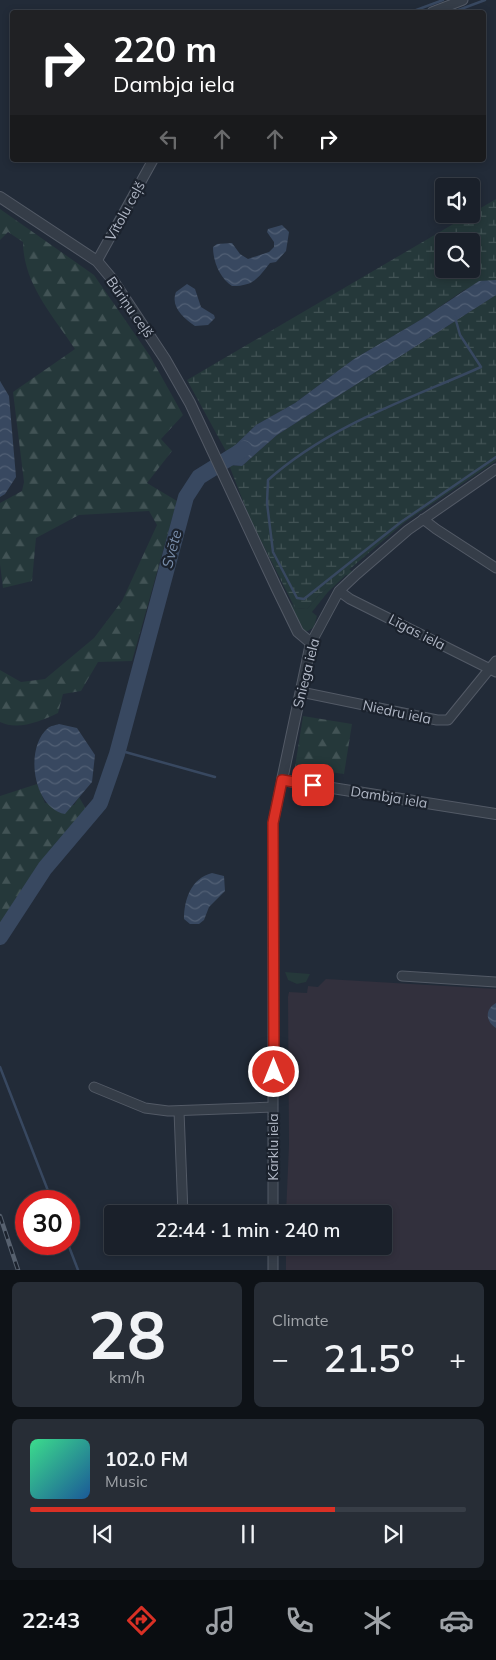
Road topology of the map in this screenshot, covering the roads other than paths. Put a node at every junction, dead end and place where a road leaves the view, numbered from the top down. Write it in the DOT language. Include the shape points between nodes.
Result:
graph roads {
  1 [pos="463,0"];
  2 [pos="437,10"];
  3 [pos="152,162"];
  4 [pos="0,197"];
  5 [pos="97,261"];
  6 [pos="496,469"];
  7 [pos="423,519"];
  8 [pos="496,568"];
  9 [pos="339,591"];
  10 [pos="311,643"];
  11 [pos="496,661"];
  12 [pos="493,670"];
  13 [pos="301,692"];
  14 [pos="282,780"];
  15 [pos="496,814"];
  16 [pos="402,976"];
  17 [pos="496,982"];
  18 [pos="94,1087"];
  19 [pos="274,1107"];
  20 [pos="179,1111"];
  21 [pos="183,1205"];
  22 [pos="273,1205"];
  23 [pos="273,1255"];
  24 [pos="273,1270"];
  1 -- 2 [label="street"];
  3 -- 5 [label="street, Vītolu ceļš"];
  4 -- 5 [label="street, Būriņu ceļš"];
  5 -- 10 [label="street, Būriņu ceļš" via="165,359 190,403 298,632"];
  6 -- 7 [label="street, Sniega iela"];
  7 -- 8 [label="street"];
  7 -- 9 [label="street, Sniega iela"];
  9 -- 10 [label="street, Sniega iela"];
  9 -- 12 [label="street, Līgas iela"];
  10 -- 13 [label="street, Sniega iela"];
  11 -- 12 [label="street, Niedru iela"];
  12 -- 13 [label="street, Niedru iela" via="448,720"];
  13 -- 14 [label="street, Sniega iela"];
  14 -- 15 [label="street, Dambja iela"];
  14 -- 19 [label="street, Kārklu iela" via="273,823"];
  16 -- 17 [label="street"];
  18 -- 20 [label="street" via="145,1108"];
  19 -- 20 [label="street"];
  19 -- 22 [label="street, Kārklu iela"];
  20 -- 21 [label="street"];
  23 -- 24 [label="street"];
}
